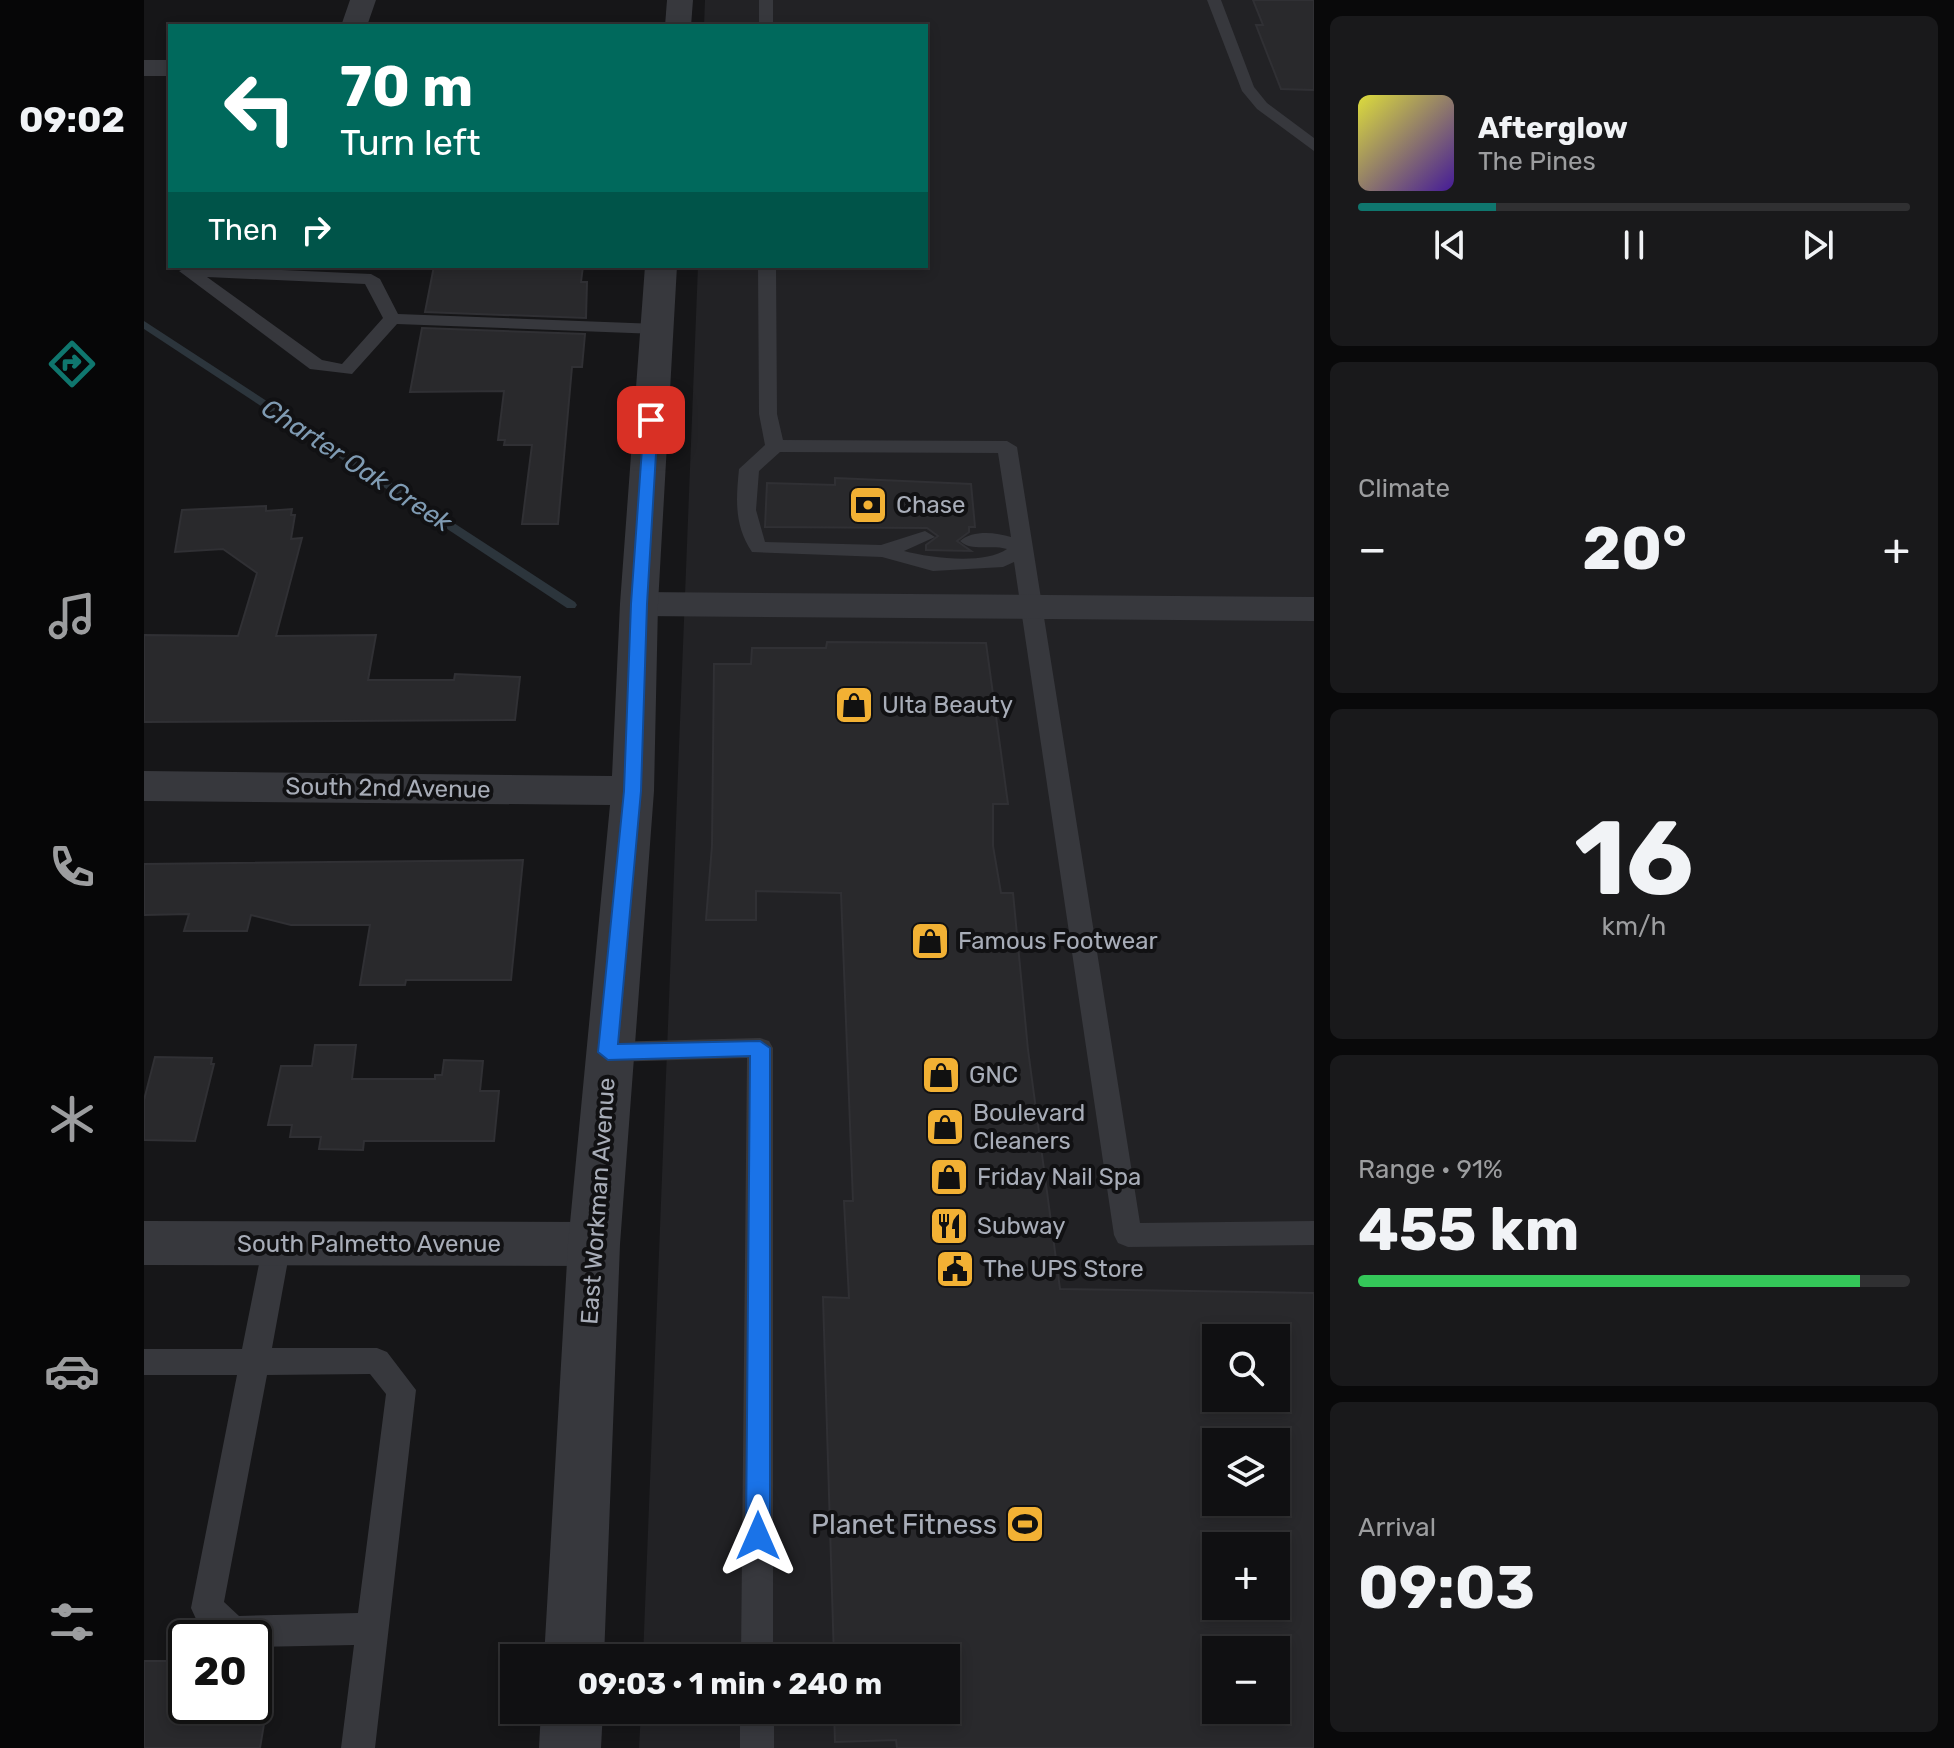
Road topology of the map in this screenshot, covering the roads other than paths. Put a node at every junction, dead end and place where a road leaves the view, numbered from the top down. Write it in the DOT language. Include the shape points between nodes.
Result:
graph roads {
  1 [pos="363,0"];
  2 [pos="680,0"];
  3 [pos="766,0"];
  4 [pos="1214,0"];
  5 [pos="355,24"];
  6 [pos="678,24"];
  7 [pos="766,24"];
  8 [pos="144,68"];
  9 [pos="168,68"];
  10 [pos="1314,146"];
  11 [pos="661,268"];
  12 [pos="767,268"];
  13 [pos="392,319"];
  14 [pos="657,329"];
  15 [pos="775,446"];
  16 [pos="925,537"];
  17 [pos="970,541"];
  18 [pos="1023,547"];
  19 [pos="883,551"];
  20 [pos="639,604"];
  21 [pos="1032,607"];
  22 [pos="1314,609"];
  23 [pos="144,786"];
  24 [pos="633,791"];
  25 [pos="608,1052"];
  26 [pos="1314,1233"];
  27 [pos="144,1243"];
  28 [pos="277,1244"];
  29 [pos="594,1244"];
  30 [pos="253,1361"];
  31 [pos="144,1362"];
  32 [pos="373,1629"];
  33 [pos="575,1644"];
  34 [pos="757,1644"];
  35 [pos="571,1724"];
  36 [pos="757,1724"];
  37 [pos="358,1748"];
  38 [pos="570,1748"];
  39 [pos="757,1748"];
  1 -- 5 [label="street"];
  2 -- 6 [label="street"];
  3 -- 7 [label="lane"];
  4 -- 10 [label="lane" via="1247,88"];
  8 -- 9 [label="street"];
  11 -- 14 [label="street, East Workman Avenue"];
  12 -- 15 [label="lane" via="768,414"];
  13 -- 13 [label="lane" via="371,279 188,271 316,365 346,370"];
  13 -- 14 [label="lane"];
  14 -- 20 [label="street, East Workman Avenue"];
  15 -- 18 [label="lane" via="1007,447"];
  15 -- 19 [label="lane" via="749,469 745,515 759,548"];
  16 -- 19 [label="lane"];
  17 -- 18 [label="lane" via="996,539"];
  18 -- 19 [label="lane" via="1003,561 933,565"];
  18 -- 21 [label="lane"];
  20 -- 21 [label="street"];
  20 -- 24 [label="street, East Workman Avenue"];
  21 -- 22 [label="street"];
  21 -- 26 [label="lane" via="1128,1235"];
  23 -- 24 [label="street, South 2nd Avenue"];
  24 -- 25 [label="street, East Workman Avenue"];
  25 -- 29 [label="street, East Workman Avenue"];
  25 -- 34 [label="lane" via="760,1048"];
  27 -- 28 [label="street, South Palmetto Avenue"];
  28 -- 29 [label="street, South Palmetto Avenue"];
  28 -- 30 [label="lane"];
  29 -- 33 [label="street, East Workman Avenue"];
  30 -- 31 [label="lane"];
  30 -- 32 [label="lane" via="377,1361 401,1390"];
  30 -- 32 [label="lane" via="207,1608 233,1632"];
  32 -- 37 [label="lane"];
  35 -- 38 [label="street"];
  36 -- 39 [label="lane"];
}
